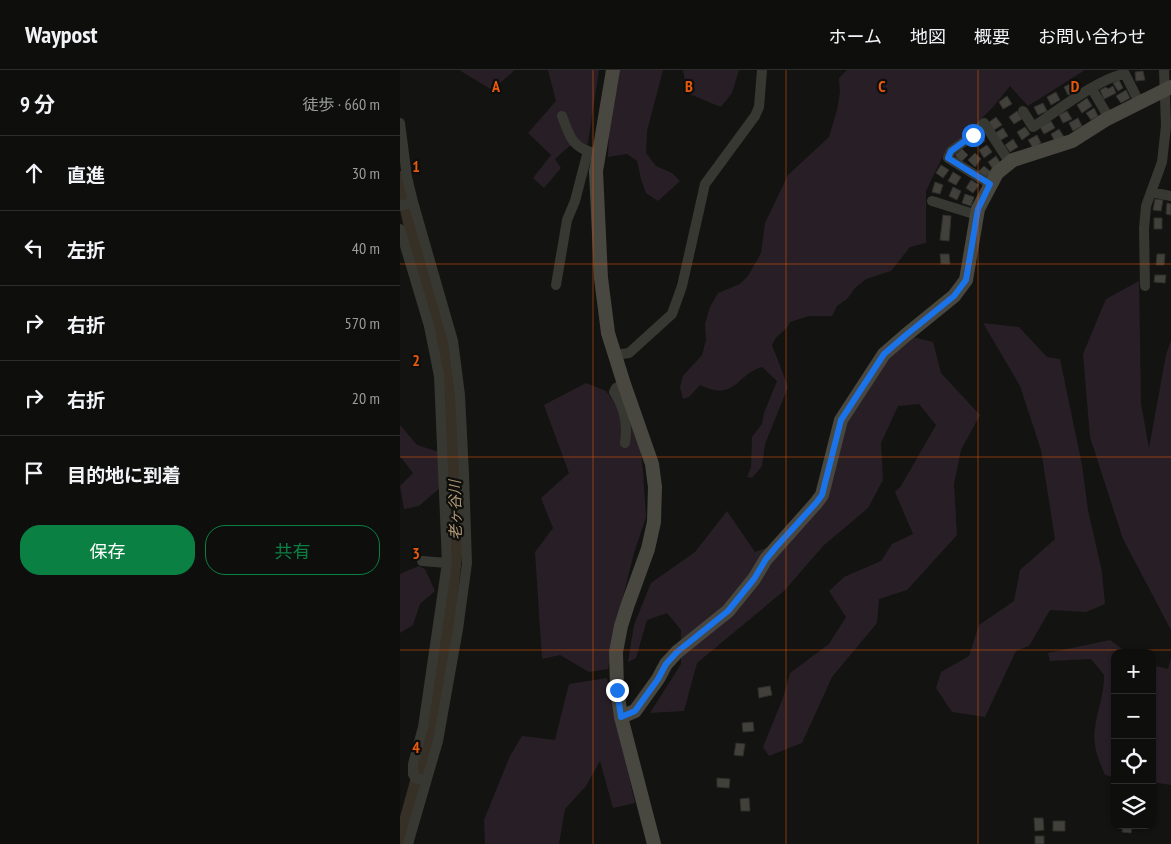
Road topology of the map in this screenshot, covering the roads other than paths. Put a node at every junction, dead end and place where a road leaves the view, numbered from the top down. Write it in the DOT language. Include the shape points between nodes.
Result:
graph roads {
  1 [pos="613,70"];
  2 [pos="762,70"];
  3 [pos="1164,70"];
  4 [pos="1092,89"];
  5 [pos="1168,89"];
  6 [pos="1139,102"];
  7 [pos="1023,111"];
  8 [pos="562,116"];
  9 [pos="1109,118"];
  10 [pos="400,123"];
  11 [pos="1168,126"];
  12 [pos="593,152"];
  13 [pos="1166,162"];
  14 [pos="1010,163"];
  15 [pos="990,184"];
  16 [pos="1151,192"];
  17 [pos="1171,196"];
  18 [pos="932,201"];
  19 [pos="413,202"];
  20 [pos="400,206"];
  21 [pos="977,215"];
  22 [pos="400,229"];
  23 [pos="556,285"];
  24 [pos="1145,286"];
  25 [pos="615,355"];
  26 [pos="624,384"];
  27 [pos="625,443"];
  28 [pos="422,561"];
  29 [pos="447,563"];
  30 [pos="621,717"];
  31 [pos="426,780"];
  32 [pos="408,844"];
  33 [pos="654,844"];
  1 -- 12 [label="street"];
  2 -- 25 [label="street" via="755,116 705,184 682,286 672,314 628,353"];
  3 -- 5 [label="street"];
  4 -- 6 [label="street" via="1116,74 1125,74"];
  4 -- 7 [label="street" via="1033,127"];
  4 -- 9 [label="street"];
  5 -- 6 [label="street"];
  5 -- 11 [label="street"];
  6 -- 9 [label="street"];
  8 -- 12 [label="street" via="575,144"];
  9 -- 14 [label="street" via="1072,141"];
  10 -- 19 [label="street"];
  11 -- 13 [label="street"];
  12 -- 23 [label="street" via="567,220"];
  12 -- 25 [label="street" via="601,278 608,333"];
  13 -- 16 [label="street"];
  14 -- 15 [label="street" via="997,173"];
  14 -- 15 [label="street" via="984,123 951,151 948,158"];
  15 -- 21 [label="street"];
  16 -- 17 [label="street"];
  16 -- 24 [label="street" via="1144,229"];
  18 -- 21 [label="street"];
  19 -- 20 [label="street"];
  19 -- 31 [label="street" via="453,341 460,395 467,563 438,742"];
  21 -- 30 [label="street" via="966,280 954,296 884,354 841,420 822,495 766,559 728,611 677,652 635,711"];
  22 -- 29 [label="street" via="429,326 439,376"];
  25 -- 26 [label="street"];
  26 -- 27 [label="street" via="614,392 626,421"];
  26 -- 30 [label="street" via="652,464 655,487 654,522 648,550 628,604 616,652"];
  28 -- 29 [label="street"];
  29 -- 31 [label="street" via="423,727 413,764 416,778"];
  30 -- 33 [label="street"];
  31 -- 32 [label="street"];
}
